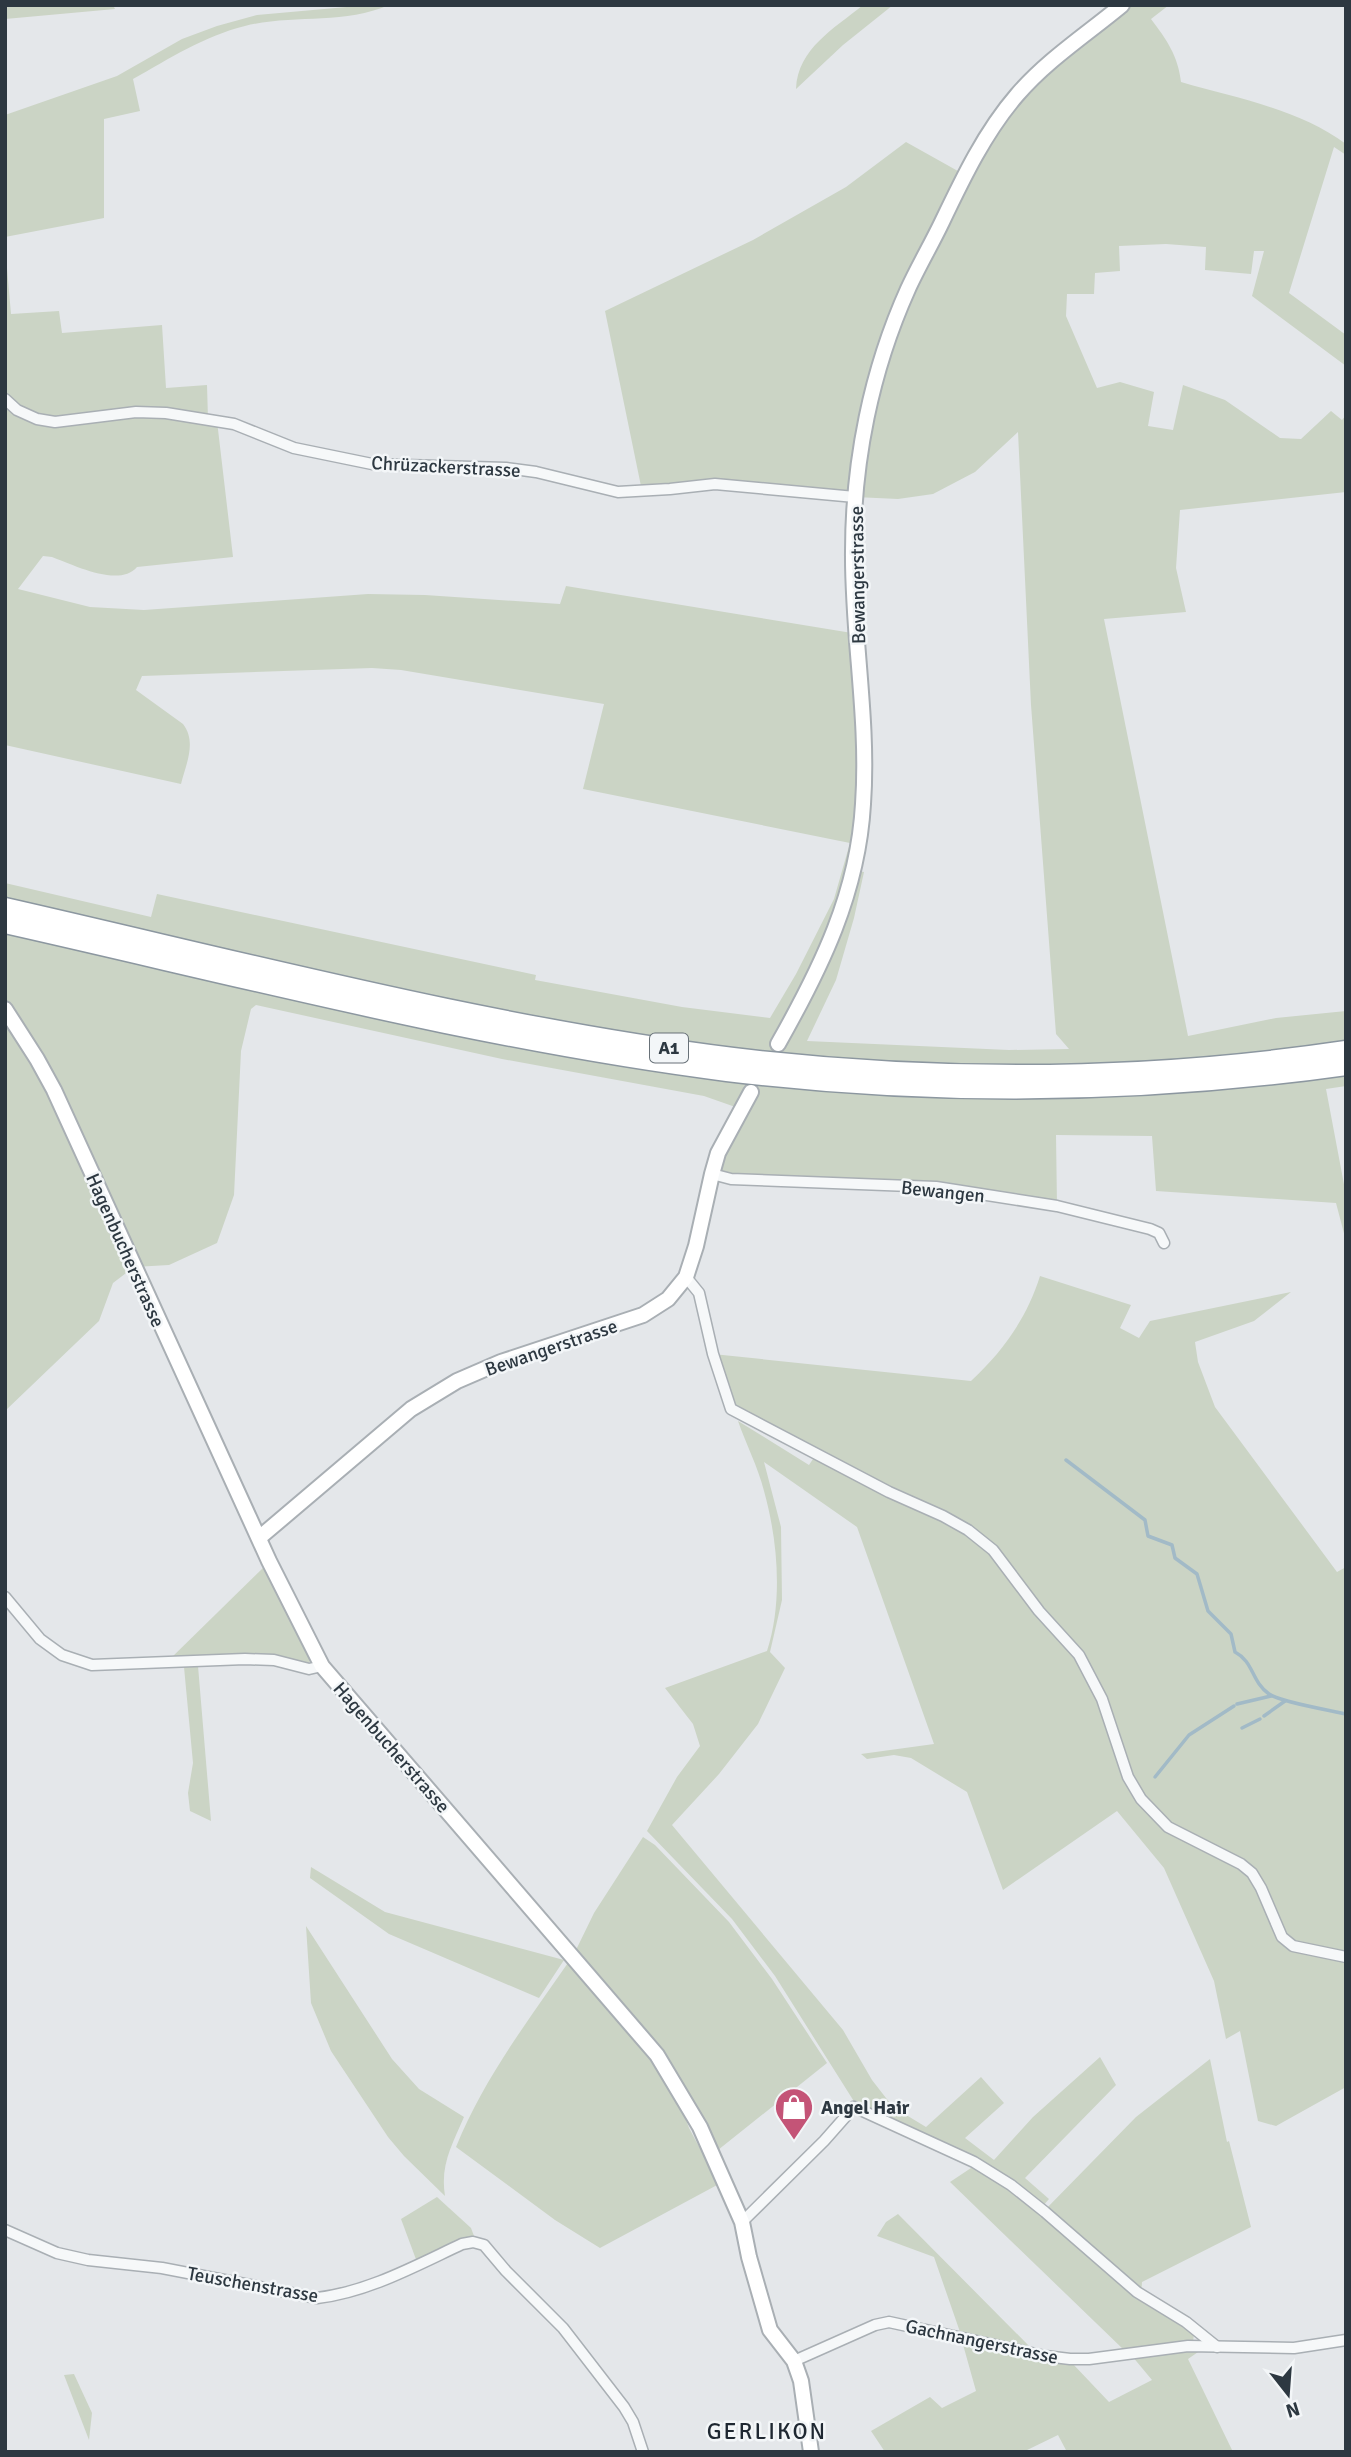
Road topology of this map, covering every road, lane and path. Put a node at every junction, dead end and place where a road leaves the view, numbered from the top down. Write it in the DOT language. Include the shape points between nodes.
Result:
graph roads {
  1 [pos="1122,5"];
  2 [pos="5,399"];
  3 [pos="855,497"];
  4 [pos="5,907"];
  5 [pos="5,924"];
  6 [pos="5,1009"];
  7 [pos="778,1044"];
  8 [pos="1346,1050"];
  9 [pos="1346,1066"];
  10 [pos="751,1092"];
  11 [pos="712,1174"];
  12 [pos="1164,1243"];
  13 [pos="686,1277"];
  14 [pos="259,1538"];
  15 [pos="5,1597"];
  16 [pos="322,1666"];
  17 [pos="1346,1957"];
  18 [pos="742,2222"];
  19 [pos="5,2230"];
  20 [pos="1346,2340"];
  21 [pos="1217,2347"];
  22 [pos="793,2361"];
  23 [pos="643,2452"];
  24 [pos="811,2452"];
  1 -- 3 [label="street, Bewangerstrasse" via="1019,93 995,122 965,175 890,334 864,429"];
  2 -- 3 [label="street, Chrüzackerstrasse" via="17,410 55,422 156,412 234,424 294,448 372,464 506,468 618,492 715,484"];
  3 -- 7 [label="street, Bewangerstrasse" via="863,804 839,922"];
  4 -- 8 [label="highway, A1" via="476,1014 765,1060 873,1069 1044,1073 1216,1065"];
  5 -- 9 [label="highway, A1" via="471,1030 762,1076 890,1086 1036,1089 1187,1083"];
  6 -- 14 [label="street, Hagenbucherstrasse" via="54,1090"];
  10 -- 11 [label="street, Bewangerstrasse"];
  11 -- 12 [label="street, Bewangen" via="731,1179 936,1187 1057,1206 1150,1229 1159,1233"];
  11 -- 13 [label="street, Bewangerstrasse"];
  13 -- 14 [label="street, Bewangerstrasse" via="668,1299 643,1315 501,1362 457,1381 411,1409"];
  13 -- 17 [label="street" via="699,1293 732,1409 943,1516 993,1549 1079,1655 1102,1699 1141,1799 1168,1827 1252,1873 1282,1937 1293,1946"];
  14 -- 16 [label="street, Hagenbucherstrasse"];
  15 -- 16 [label="street" via="40,1639 62,1655 92,1665 245,1659 309,1669"];
  16 -- 18 [label="street, Hagenbucherstrasse" via="657,2055 700,2127"];
  18 -- 21 [label="street" via="854,2107 974,2162 1011,2185 1138,2292"];
  18 -- 22 [label="street, Hagenbucherstrasse" via="770,2330"];
  19 -- 23 [label="street, Teuschenstrasse" via="57,2253 88,2260 162,2268 317,2298 365,2288 462,2244 484,2245 549,2312 597,2371 633,2422"];
  20 -- 21 [label="street, Gachnangerstrasse" via="1294,2348"];
  21 -- 22 [label="street, Gachnangerstrasse" via="1173,2347 1070,2360 889,2322"];
  22 -- 24 [label="street, Hagenbucherstrasse" via="802,2381"];
}
